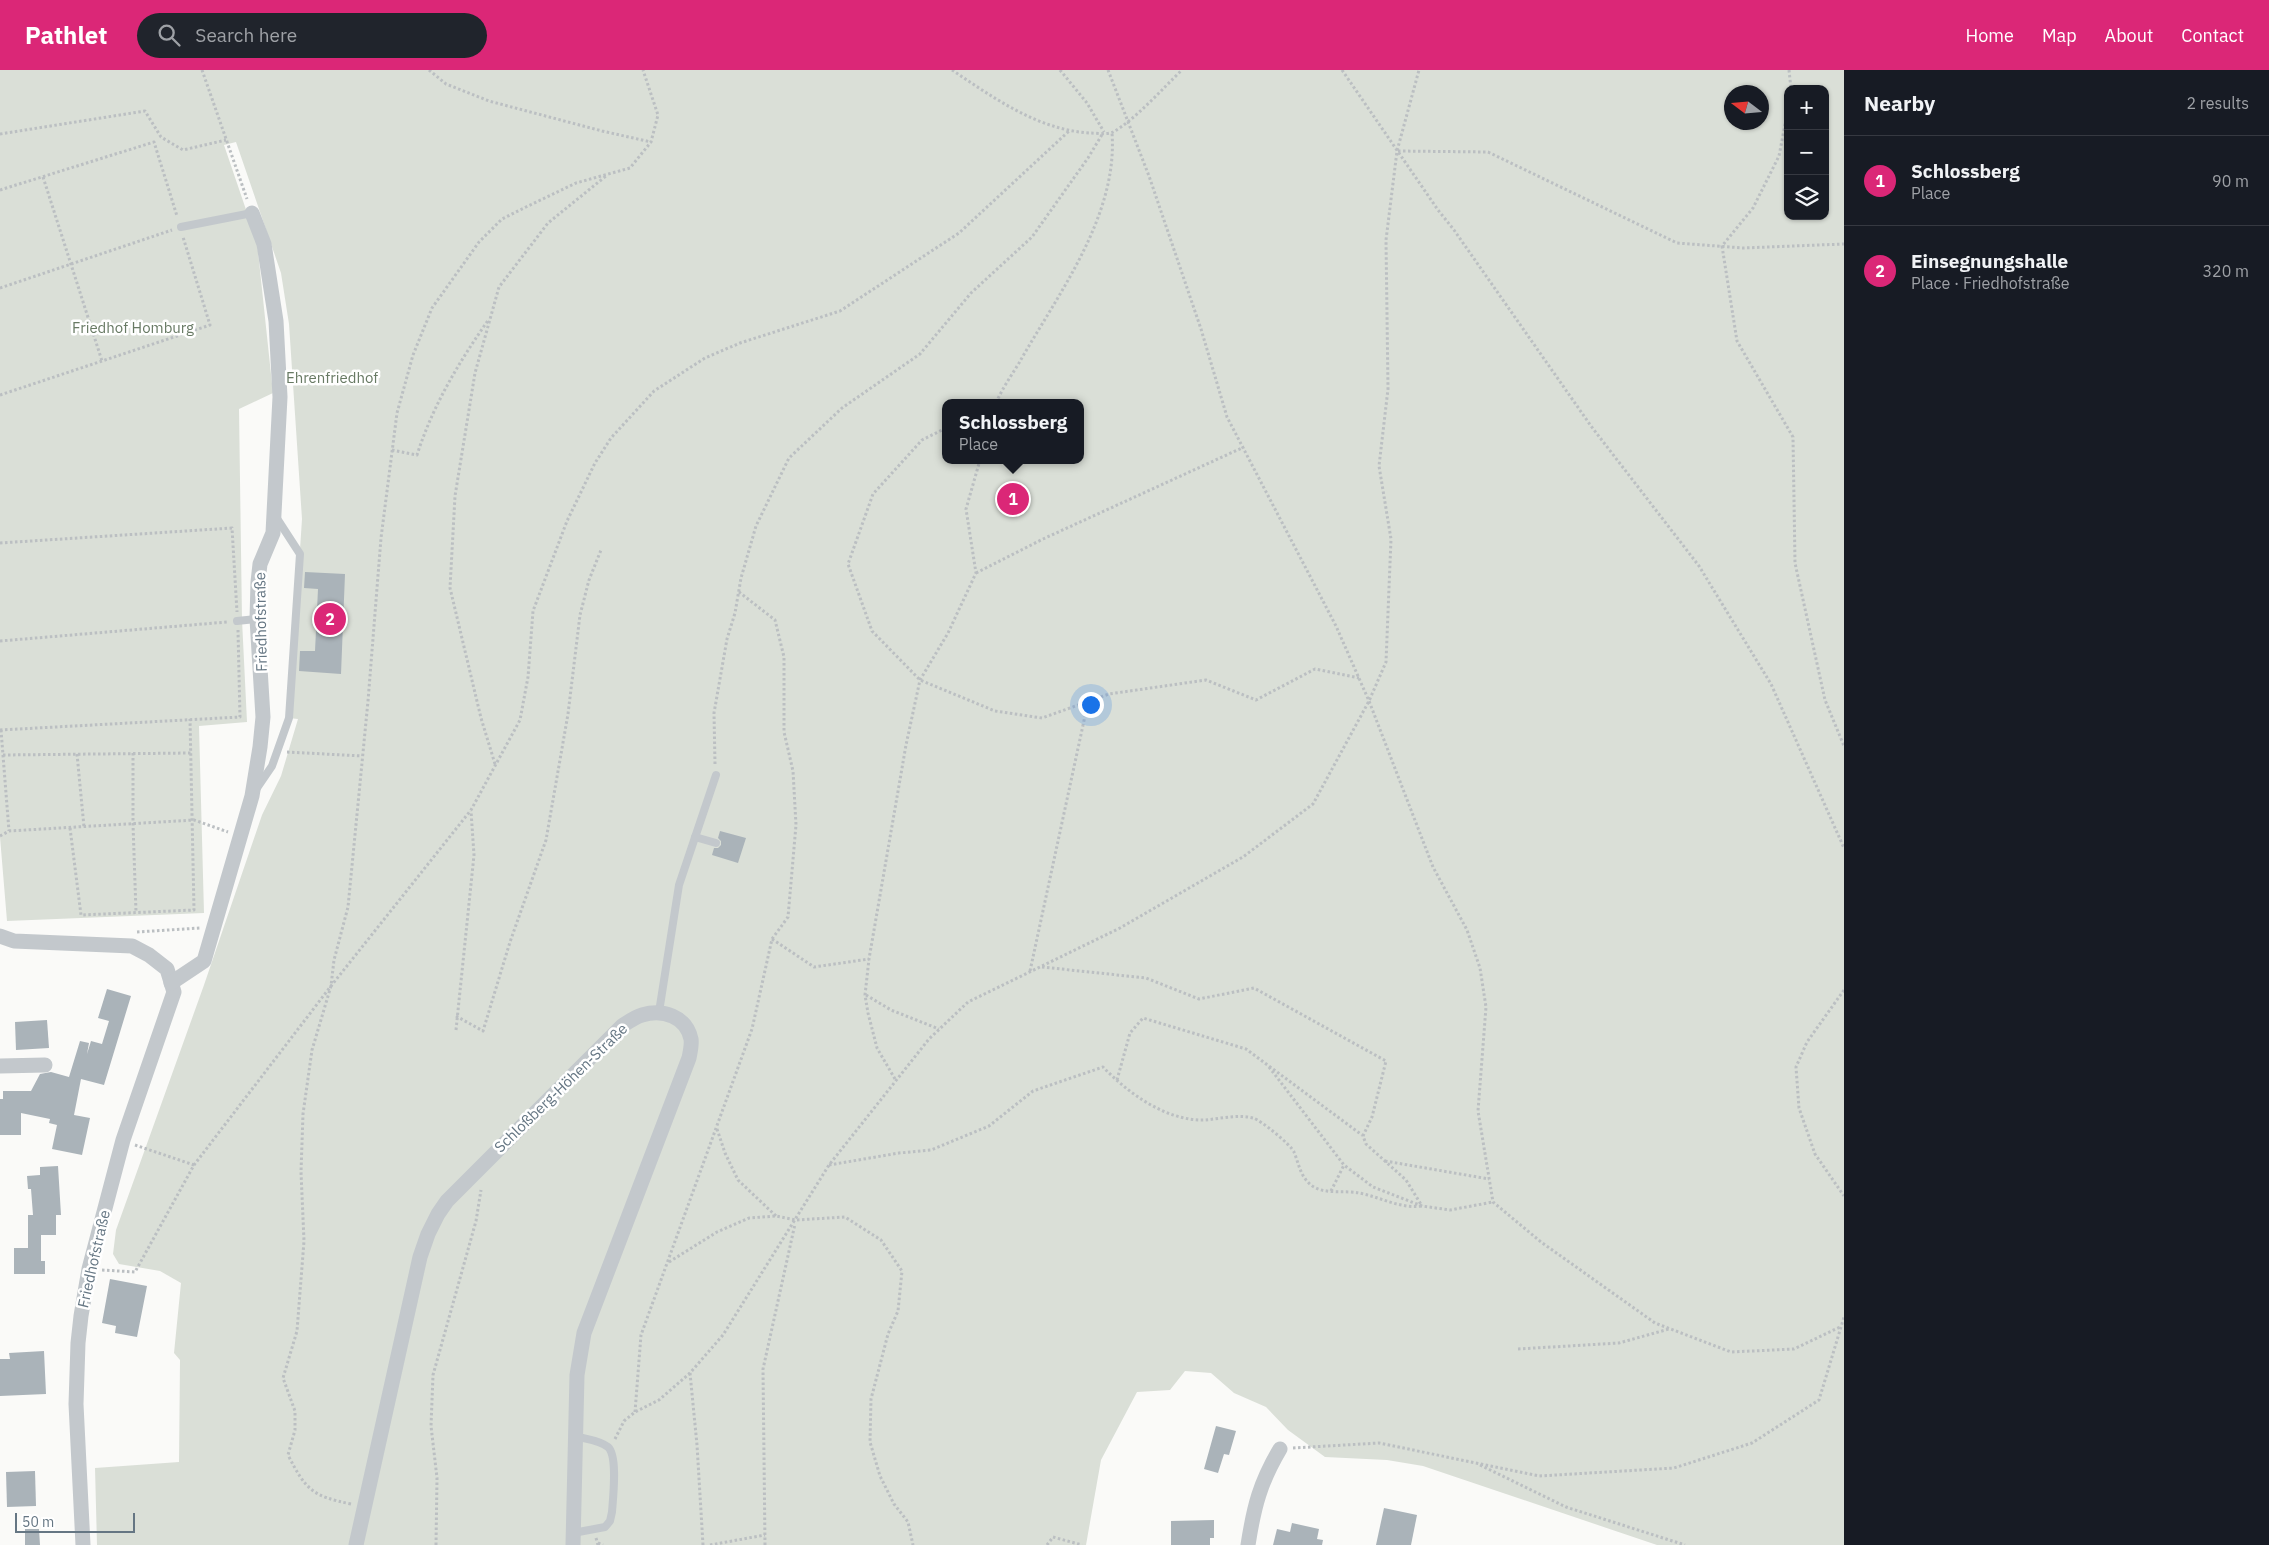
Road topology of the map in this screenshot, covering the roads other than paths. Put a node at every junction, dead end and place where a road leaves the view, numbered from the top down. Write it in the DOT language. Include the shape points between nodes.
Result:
graph roads {
  1 [pos="252,213"];
  2 [pos="181,227"];
  3 [pos="274,516"];
  4 [pos="257,619"];
  5 [pos="237,621"];
  6 [pos="716,774"];
  7 [pos="252,796"];
  8 [pos="695,837"];
  9 [pos="716,843"];
  10 [pos="0,936"];
  11 [pos="171,983"];
  12 [pos="658,1012"];
  13 [pos="44,1065"];
  14 [pos="0,1066"];
  15 [pos="575,1436"];
  16 [pos="1280,1449"];
  17 [pos="573,1539"];
  18 [pos="83,1545"];
  19 [pos="356,1545"];
  20 [pos="1248,1545"];
  1 -- 2 [label="lane"];
  1 -- 3 [label="street, Friedhofstraße" via="264,244 276,320 280,397"];
  3 -- 4 [label="street, Friedhofstraße" via="273,533 260,564"];
  3 -- 7 [label="lane" via="300,554 289,718 272,766"];
  4 -- 5 [label="lane"];
  4 -- 7 [label="street, Friedhofstraße" via="263,717"];
  6 -- 8 [label="lane"];
  7 -- 11 [label="street, Friedhofstraße" via="204,961"];
  8 -- 9 [label="lane"];
  8 -- 12 [label="lane" via="679,885"];
  10 -- 11 [label="street" via="14,941 132,946 167,969"];
  11 -- 18 [label="street, Friedhofstraße" via="174,992 123,1140 89,1269 80,1325 76,1378"];
  12 -- 15 [label="street" via="672,1014 686,1026 692,1040 689,1058 584,1333 577,1375"];
  12 -- 19 [label="street, Schloßberg-Höhen-Straße" via="641,1015 622,1026 485,1162 438,1214 420,1257"];
  13 -- 14 [label="street"];
  15 -- 17 [label="street"];
  15 -- 17 [label="lane" via="602,1443 610,1448 614,1457 610,1521 605,1527"];
  16 -- 20 [label="street" via="1266,1472 1255,1502"];
}
